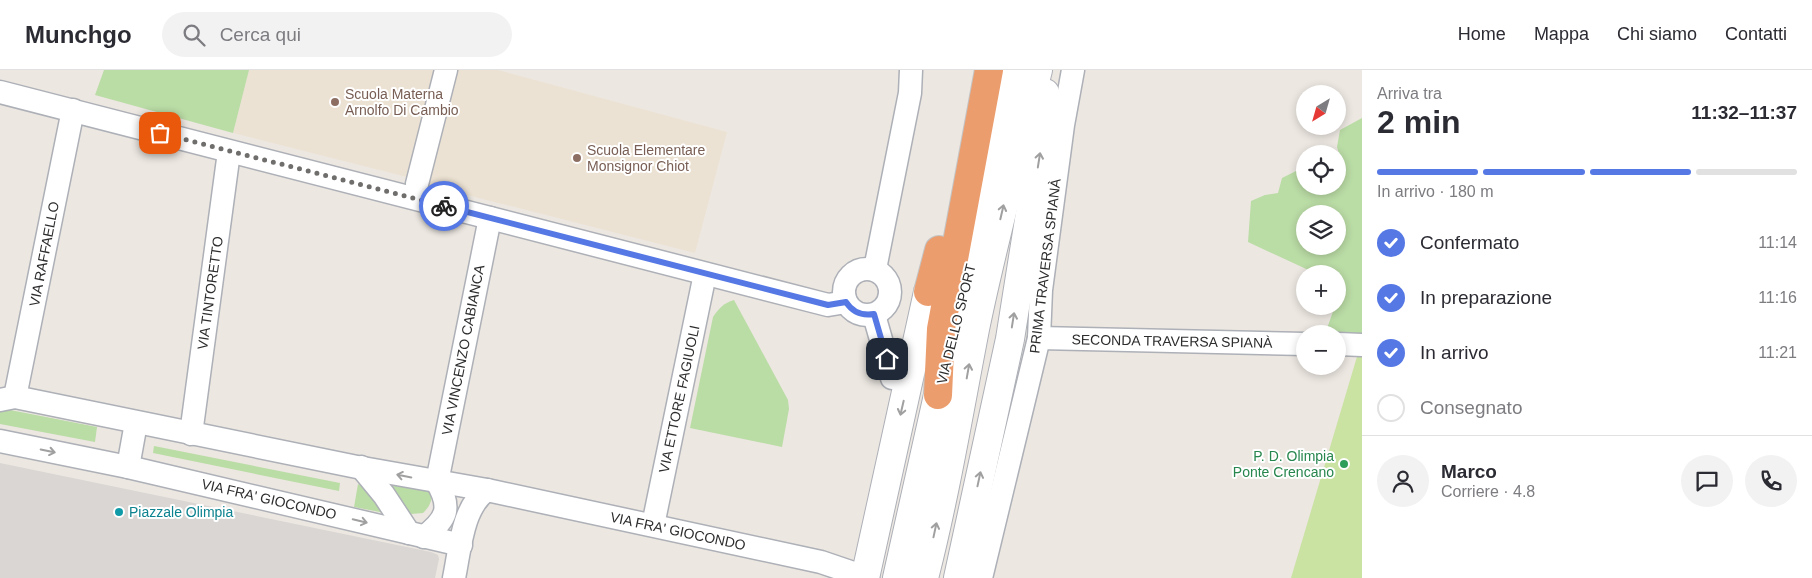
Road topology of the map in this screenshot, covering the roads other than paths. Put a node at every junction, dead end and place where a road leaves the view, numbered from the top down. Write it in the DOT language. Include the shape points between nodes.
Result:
graph roads {
  1 [pos="446,70"];
  2 [pos="911,70"];
  3 [pos="988,70"];
  4 [pos="1016,70"];
  5 [pos="1038,70"];
  6 [pos="1047,70"];
  7 [pos="1073,70"];
  8 [pos="0,92"];
  9 [pos="73,110"];
  10 [pos="229,152"];
  11 [pos="417,184"];
  12 [pos="490,218"];
  13 [pos="875,270"];
  14 [pos="705,274"];
  15 [pos="928,292"];
  16 [pos="846,302"];
  17 [pos="874,314"];
  18 [pos="1039,338"];
  19 [pos="1296,344"];
  20 [pos="1346,344"];
  21 [pos="1362,345"];
  22 [pos="892,378"];
  23 [pos="5,395"];
  24 [pos="938,395"];
  25 [pos="136,423"];
  26 [pos="192,434"];
  27 [pos="0,441"];
  28 [pos="128,467"];
  29 [pos="361,467"];
  30 [pos="437,482"];
  31 [pos="487,490"];
  32 [pos="653,525"];
  33 [pos="417,535"];
  34 [pos="461,545"];
  35 [pos="454,578"];
  36 [pos="866,578"];
  37 [pos="897,578"];
  38 [pos="924,578"];
  39 [pos="958,578"];
  40 [pos="981,578"];
  1 -- 11 [label="street"];
  2 -- 13 [label="street" via="910,93"];
  3 -- 15 [label="highway"];
  3 -- 24 [label="highway" via="941,330"];
  4 -- 24 [label="street, VIA DELLO SPORT" via="955,336"];
  38 -- 5 [label="street, VIA DELLO SPORT, one-way" via="1004,202"];
  39 -- 6 [label="street, one-way" via="1010,338 1042,138"];
  7 -- 18 [label="street, PRIMA TRAVERSA SPIANÀ" via="1041,290"];
  8 -- 9 [label="street"];
  9 -- 10 [label="street"];
  9 -- 23 [label="street, VIA RAFFAELLO"];
  10 -- 12 [label="street"];
  10 -- 26 [label="street, VIA TINTORETTO"];
  12 -- 14 [label="street"];
  12 -- 30 [label="street, VIA VINCENZO CABIANCA"];
  13 -- 16 [label="street" via="852,273 844,287"];
  13 -- 17 [label="street" via="886,278 891,292 886,306"];
  14 -- 16 [label="street" via="828,305"];
  14 -- 32 [label="street, VIA ETTORE FAGIUOLI"];
  15 -- 36 [label="street, one-way"];
  16 -- 17 [label="street" via="855,312 868,316"];
  17 -- 22 [label="street"];
  18 -- 19 [label="street, SECONDA TRAVERSA SPIANÀ"];
  18 -- 40 [label="street, PRIMA TRAVERSA SPIANÀ"];
  20 -- 21 [label="street"];
  23 -- 25 [label="street, VIA FRA' GIOCONDO"];
  24 -- 37 [label="street, VIA DELLO SPORT"];
  25 -- 26 [label="street, VIA FRA' GIOCONDO"];
  25 -- 28 [label="street"];
  26 -- 29 [label="street, VIA FRA' GIOCONDO"];
  27 -- 28 [label="street, VIA FRA' GIOCONDO, one-way"];
  28 -- 33 [label="street, VIA FRA' GIOCONDO, one-way"];
  30 -- 29 [label="street, VIA FRA' GIOCONDO, one-way"];
  29 -- 33 [label="street"];
  30 -- 31 [label="street, VIA FRA' GIOCONDO"];
  30 -- 33 [label="street" via="445,495 446,511 438,526"];
  31 -- 32 [label="street, VIA FRA' GIOCONDO"];
  31 -- 34 [label="street" via="469,509"];
  32 -- 36 [label="street, VIA FRA' GIOCONDO" via="821,562"];
  33 -- 34 [label="street, VIA FRA' GIOCONDO"];
  34 -- 35 [label="street"];
}
